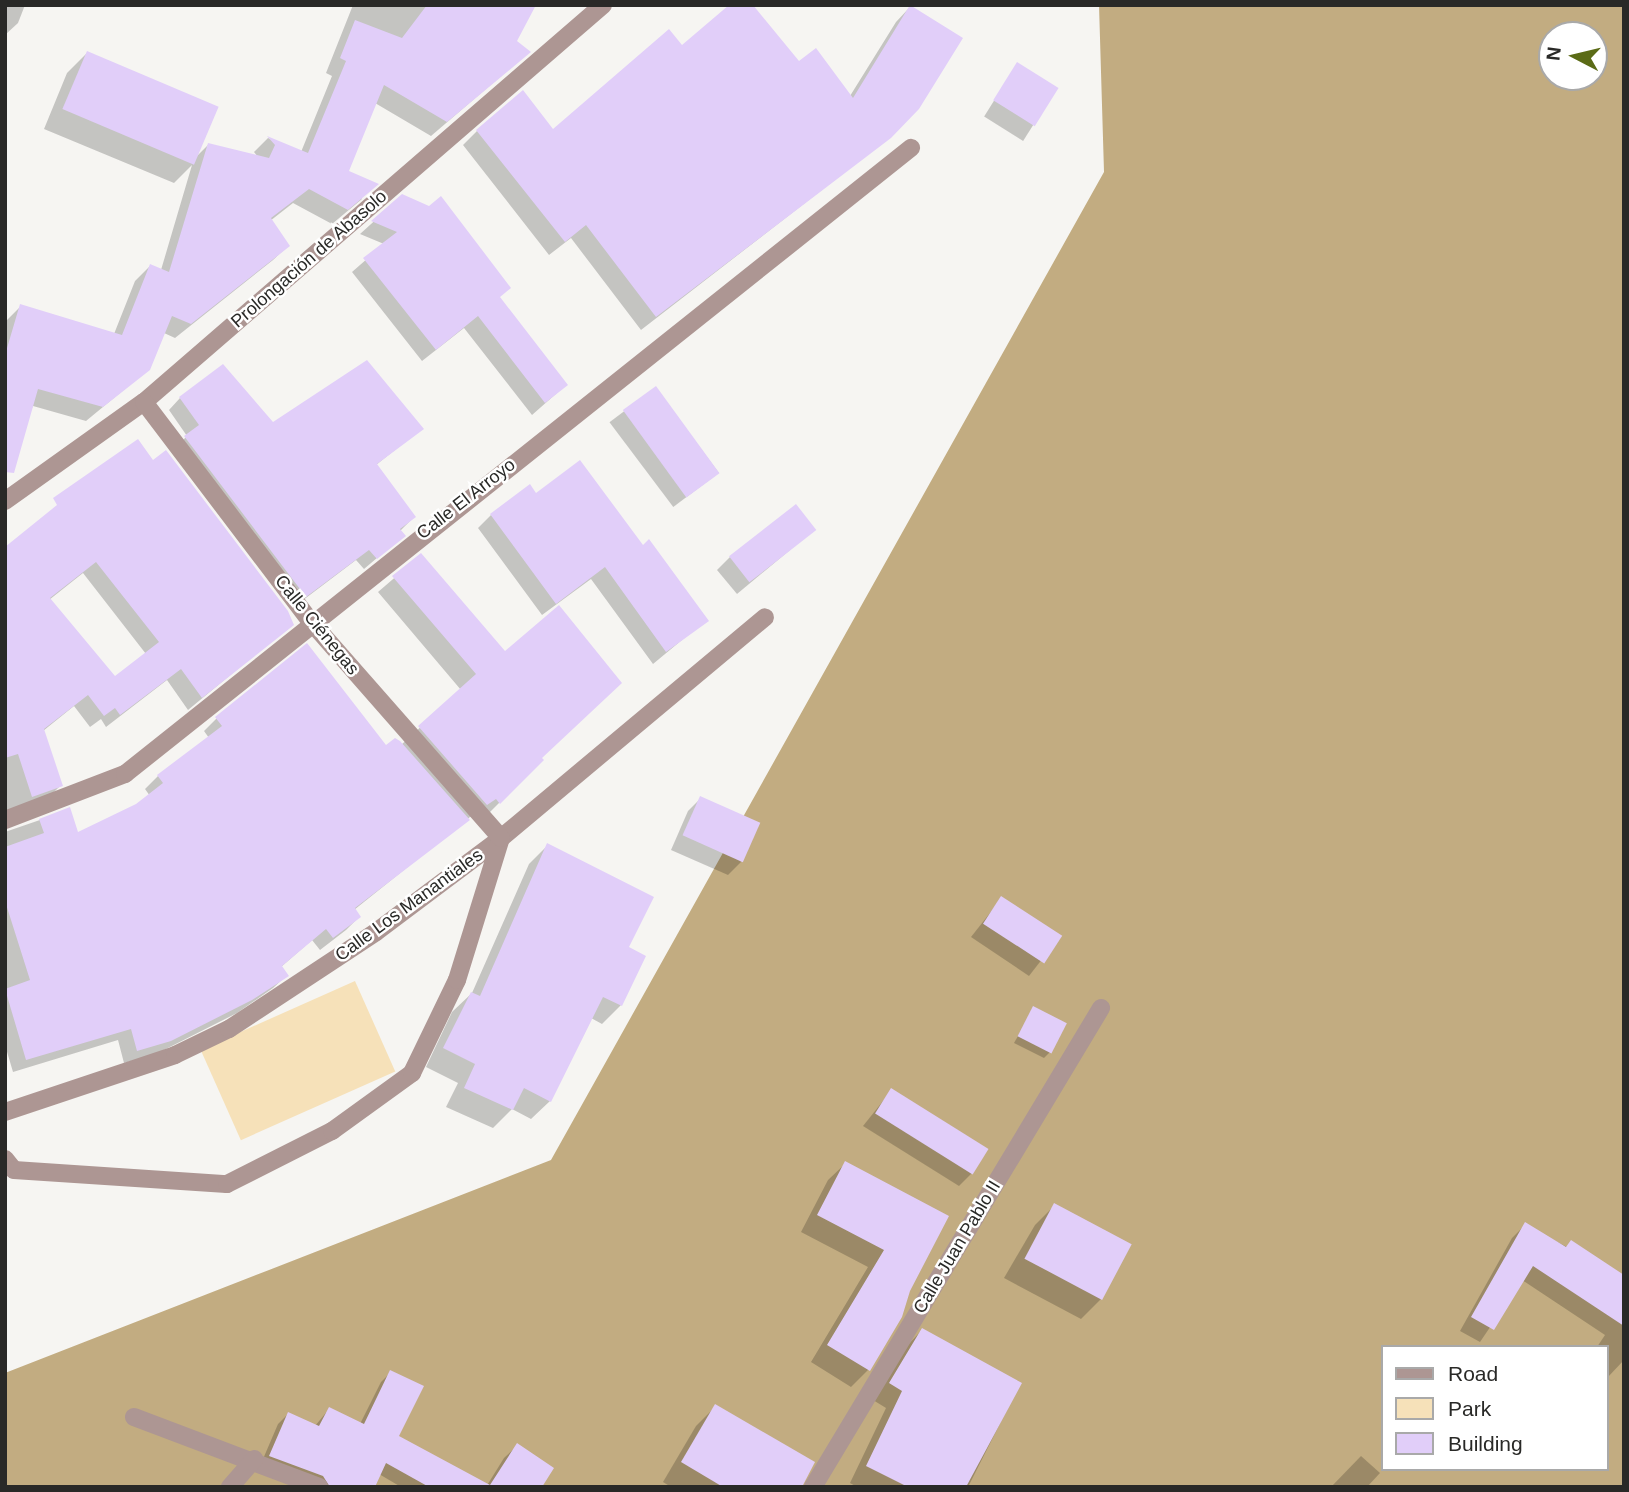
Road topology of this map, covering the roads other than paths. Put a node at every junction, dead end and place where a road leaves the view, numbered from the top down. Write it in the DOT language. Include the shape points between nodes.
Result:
graph roads {
  1 [pos="603,5"];
  2 [pos="911,148"];
  3 [pos="144,402"];
  4 [pos="5,501"];
  5 [pos="765,617"];
  6 [pos="311,622"];
  7 [pos="5,820"];
  8 [pos="501,838"];
  9 [pos="1101,1008"];
  10 [pos="5,1112"];
  11 [pos="5,1159"];
  12 [pos="134,1417"];
  13 [pos="254,1459"];
  14 [pos="230,1487"];
  15 [pos="319,1487"];
  16 [pos="813,1487"];
  1 -- 3 [label="street, Prolongación de Abasolo"];
  2 -- 6 [label="street, Calle El Arroyo"];
  3 -- 4 [label="street, Prolongación de Abasolo"];
  3 -- 6 [label="street, Calle Ciénegas"];
  5 -- 8 [label="street, Calle Los Manantiales"];
  6 -- 7 [label="street, Calle El Arroyo" via="125,774"];
  6 -- 8 [label="street, Calle Ciénegas"];
  8 -- 10 [label="street, Calle Los Manantiales" via="376,932 229,1029 174,1055"];
  8 -- 11 [label="street" via="457,980 412,1073 332,1131 226,1184 14,1170"];
  9 -- 16 [label="street, Calle Juan Pablo II"];
  12 -- 13 [label="street"];
  13 -- 14 [label="street"];
  13 -- 15 [label="street"];
}
